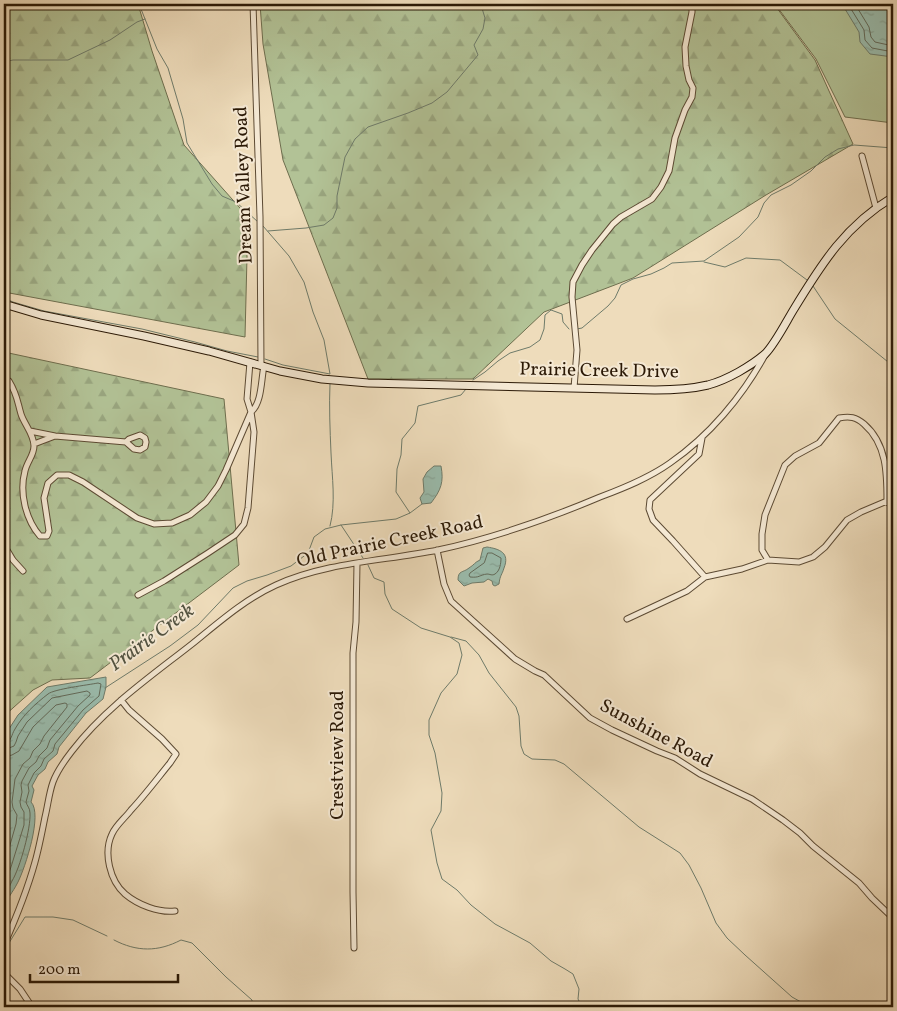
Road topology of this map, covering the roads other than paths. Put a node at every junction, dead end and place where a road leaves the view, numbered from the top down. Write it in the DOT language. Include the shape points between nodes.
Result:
graph roads {
  1 [pos="253,4"];
  2 [pos="692,4"];
  3 [pos="862,156"];
  4 [pos="893,197"];
  5 [pos="876,208"];
  6 [pos="4,304"];
  7 [pos="766,352"];
  8 [pos="250,362"];
  9 [pos="263,366"];
  10 [pos="4,379"];
  11 [pos="574,388"];
  12 [pos="250,412"];
  13 [pos="30,431"];
  14 [pos="55,436"];
  15 [pos="702,438"];
  16 [pos="126,442"];
  17 [pos="34,444"];
  18 [pos="887,502"];
  19 [pos="893,508"];
  20 [pos="4,545"];
  21 [pos="438,550"];
  22 [pos="768,560"];
  23 [pos="357,563"];
  24 [pos="23,571"];
  25 [pos="705,577"];
  26 [pos="138,595"];
  27 [pos="627,619"];
  28 [pos="121,700"];
  29 [pos="175,911"];
  30 [pos="893,918"];
  31 [pos="4,945"];
  32 [pos="354,948"];
  33 [pos="4,973"];
  34 [pos="32,1007"];
  1 -- 9 [label="street, Dream Valley Road"];
  2 -- 11 [label="street" via="685,47 692,97 675,138 668,171 652,199 621,217 608,229 573,282 577,350"];
  3 -- 5 [label="street"];
  4 -- 5 [label="main road, Prairie Creek Drive"];
  5 -- 7 [label="main road, Prairie Creek Drive" via="843,237 825,259"];
  6 -- 8 [label="main road, Prairie Creek Drive"];
  7 -- 11 [label="main road, Prairie Creek Drive" via="728,377 692,388"];
  7 -- 15 [label="street, Old Prairie Creek Road" via="754,376"];
  8 -- 9 [label="main road, Prairie Creek Drive"];
  8 -- 12 [label="street" via="247,399"];
  9 -- 11 [label="main road, Prairie Creek Drive" via="302,376 357,383"];
  9 -- 12 [label="street, Dream Valley Road" via="260,399"];
  10 -- 13 [label="street" via="16,392 21,415"];
  12 -- 17 [label="street, Dream Valley Road" via="218,486 190,516 172,523 154,524 137,518 83,482 69,475 57,475 48,483 44,498 49,531 46,536 40,536 28,514 22,484"];
  12 -- 26 [label="street" via="254,432 244,524 235,535 208,554"];
  13 -- 14 [label="street"];
  13 -- 17 [label="street"];
  14 -- 16 [label="street"];
  14 -- 17 [label="street"];
  15 -- 21 [label="street, Old Prairie Creek Road" via="669,464 633,484 561,514"];
  15 -- 25 [label="street" via="699,454 650,500 649,509 653,520"];
  18 -- 19 [label="street"];
  18 -- 22 [label="street" via="847,520 813,557 798,562"];
  18 -- 22 [label="street" via="885,462 879,443 858,419 849,416 839,418 819,444 785,465 762,534 762,550"];
  20 -- 24 [label="street"];
  21 -- 23 [label="street, Old Prairie Creek Road"];
  21 -- 30 [label="street, Sunshine Road" via="444,584 451,600 515,658 544,675 590,718 675,758 767,809 859,884"];
  22 -- 25 [label="street"];
  23 -- 28 [label="street, Old Prairie Creek Road" via="300,576 260,593"];
  23 -- 32 [label="street, Crestview Road" via="353,653"];
  25 -- 27 [label="street" via="687,591"];
  28 -- 29 [label="street" via="176,754 111,835 109,862 117,887 130,898 154,908"];
  28 -- 31 [label="street, Old Prairie Creek Road" via="71,752 54,779 35,862"];
  33 -- 34 [label="street"];
}
